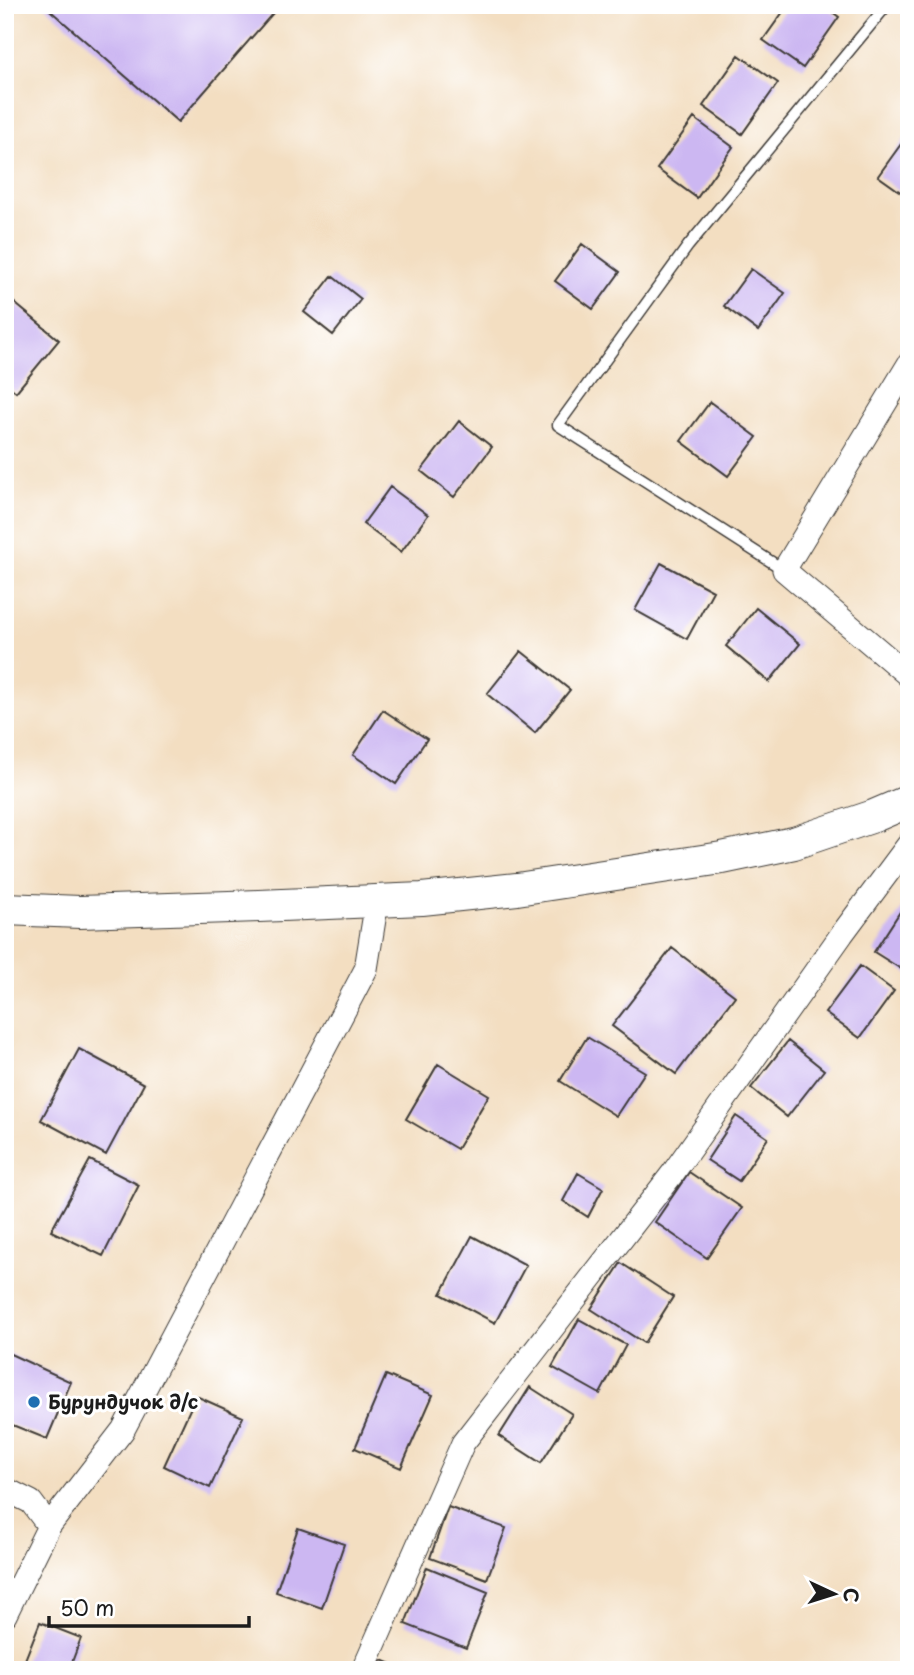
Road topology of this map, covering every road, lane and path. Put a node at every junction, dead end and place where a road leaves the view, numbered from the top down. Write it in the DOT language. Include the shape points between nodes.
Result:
graph roads {
  1 [pos="887,5"];
  2 [pos="909,364"];
  3 [pos="784,570"];
  4 [pos="909,676"];
  5 [pos="909,801"];
  6 [pos="909,845"];
  7 [pos="377,901"];
  8 [pos="5,909"];
  9 [pos="5,1489"];
  10 [pos="49,1526"];
  11 [pos="5,1615"];
  12 [pos="363,1670"];
  1 -- 3 [label="lane" via="688,246 558,425"];
  2 -- 3 [label="street"];
  3 -- 4 [label="street"];
  5 -- 7 [label="street" via="794,843 722,858 517,889"];
  6 -- 12 [label="street" via="673,1173 463,1443"];
  7 -- 8 [label="street" via="80,912"];
  7 -- 10 [label="street" via="366,969 123,1430"];
  9 -- 10 [label="street" via="31,1502"];
  10 -- 11 [label="street"];
}
